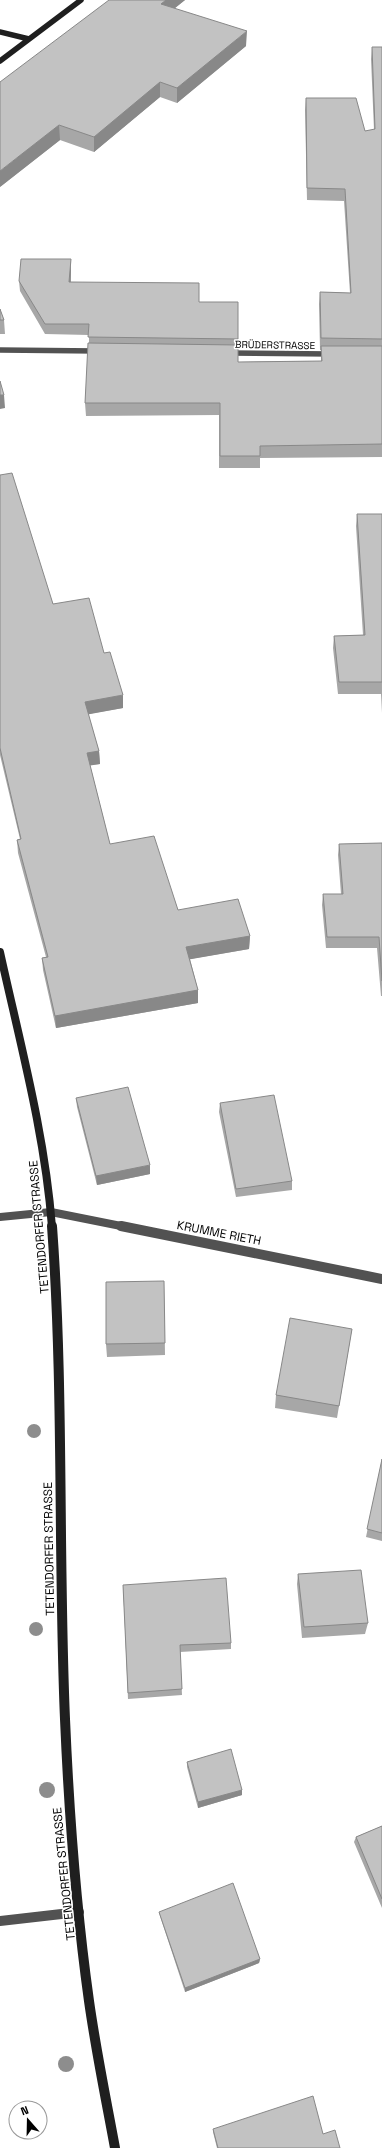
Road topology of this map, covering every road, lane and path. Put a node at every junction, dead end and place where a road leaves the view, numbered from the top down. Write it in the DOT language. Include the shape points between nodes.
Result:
graph roads {
  1 [pos="81,0"];
  2 [pos="0,32"];
  3 [pos="29,39"];
  4 [pos="0,61"];
  5 [pos="0,350"];
  6 [pos="104,351"];
  7 [pos="223,353"];
  8 [pos="334,354"];
  9 [pos="0,952"];
  10 [pos="51,1212"];
  11 [pos="0,1217"];
  12 [pos="382,1279"];
  13 [pos="79,1912"];
  14 [pos="0,1921"];
  15 [pos="115,2148"];
  1 -- 3 [label="street"];
  2 -- 3 [label="street"];
  3 -- 4 [label="street"];
  5 -- 6 [label="street"];
  7 -- 8 [label="street, BRÜDERSTRASSE"];
  9 -- 10 [label="street, TETENDORFER STRASSE" via="43,1145"];
  10 -- 11 [label="street, KRUMME RIETH"];
  10 -- 12 [label="street, KRUMME RIETH"];
  10 -- 13 [label="street, TETENDORFER STRASSE" via="58,1309 63,1671 68,1791"];
  13 -- 14 [label="street"];
  13 -- 15 [label="street, TETENDORFER STRASSE" via="96,2047"];
}
